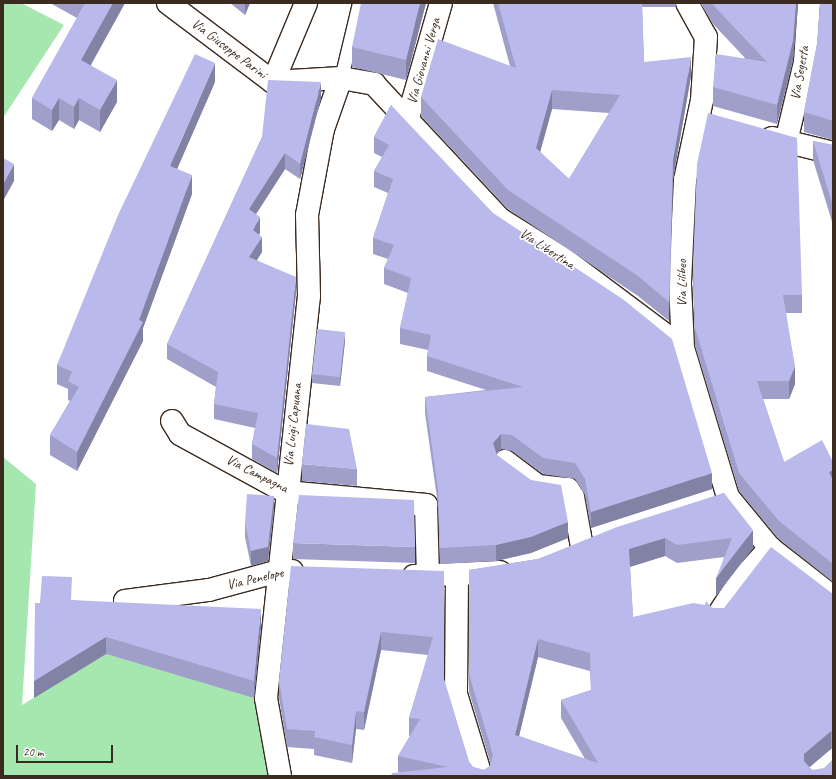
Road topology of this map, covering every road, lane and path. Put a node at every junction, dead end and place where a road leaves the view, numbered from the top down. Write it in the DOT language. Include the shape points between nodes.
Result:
graph roads {
  1 [pos="168,3"];
  2 [pos="306,3"];
  3 [pos="359,3"];
  4 [pos="441,3"];
  5 [pos="687,3"];
  6 [pos="809,3"];
  7 [pos="341,78"];
  8 [pos="273,82"];
  9 [pos="699,115"];
  10 [pos="408,118"];
  11 [pos="720,122"];
  12 [pos="750,130"];
  13 [pos="786,142"];
  14 [pos="833,153"];
  15 [pos="683,348"];
  16 [pos="172,421"];
  17 [pos="505,461"];
  18 [pos="286,492"];
  19 [pos="728,497"];
  20 [pos="706,504"];
  21 [pos="770,548"];
  22 [pos="562,555"];
  23 [pos="520,568"];
  24 [pos="279,571"];
  25 [pos="314,572"];
  26 [pos="393,576"];
  27 [pos="428,577"];
  28 [pos="457,577"];
  29 [pos="833,597"];
  30 [pos="125,601"];
  31 [pos="718,616"];
  32 [pos="280,776"];
  33 [pos="481,776"];
  1 -- 8 [label="street, Via Giuseppe Parini"];
  2 -- 8 [label="street"];
  3 -- 7 [label="lane"];
  4 -- 10 [label="street, Via Giovanni Verga"];
  5 -- 9 [label="street, Via Lilibeo" via="706,36"];
  6 -- 13 [label="street, Via Segesta" via="805,62"];
  7 -- 8 [label="street, Via Giuseppe Parini"];
  7 -- 10 [label="street, Via Giuseppe Parini" via="374,84"];
  7 -- 18 [label="street, Via Luigi Capuana" via="323,130 311,178 307,215 309,296"];
  9 -- 11 [label="street"];
  9 -- 15 [label="street, Via Lilibeo" via="685,180 680,284"];
  10 -- 15 [label="street, Via Libertina" via="500,218 631,306"];
  12 -- 13 [label="street"];
  13 -- 14 [label="street"];
  15 -- 19 [label="street, Via Lilibeo"];
  16 -- 18 [label="street, Via Campagna" via="180,434"];
  17 -- 22 [label="street" via="538,486 568,490 573,497 592,543"];
  18 -- 24 [label="street, Via Luigi Capuana"];
  18 -- 27 [label="street, Via Campagna" via="426,505"];
  19 -- 20 [label="street"];
  19 -- 21 [label="street, Via Lilibeo"];
  21 -- 29 [label="street, Via Lilibeo"];
  21 -- 31 [label="street" via="740,581"];
  23 -- 28 [label="street"];
  24 -- 25 [label="street, Via Penelope"];
  24 -- 30 [label="street, Via Penelope" via="209,590"];
  24 -- 32 [label="street, Via Luigi Capuana" via="266,698"];
  26 -- 27 [label="street"];
  27 -- 28 [label="street"];
  28 -- 33 [label="street" via="456,694"];
}
